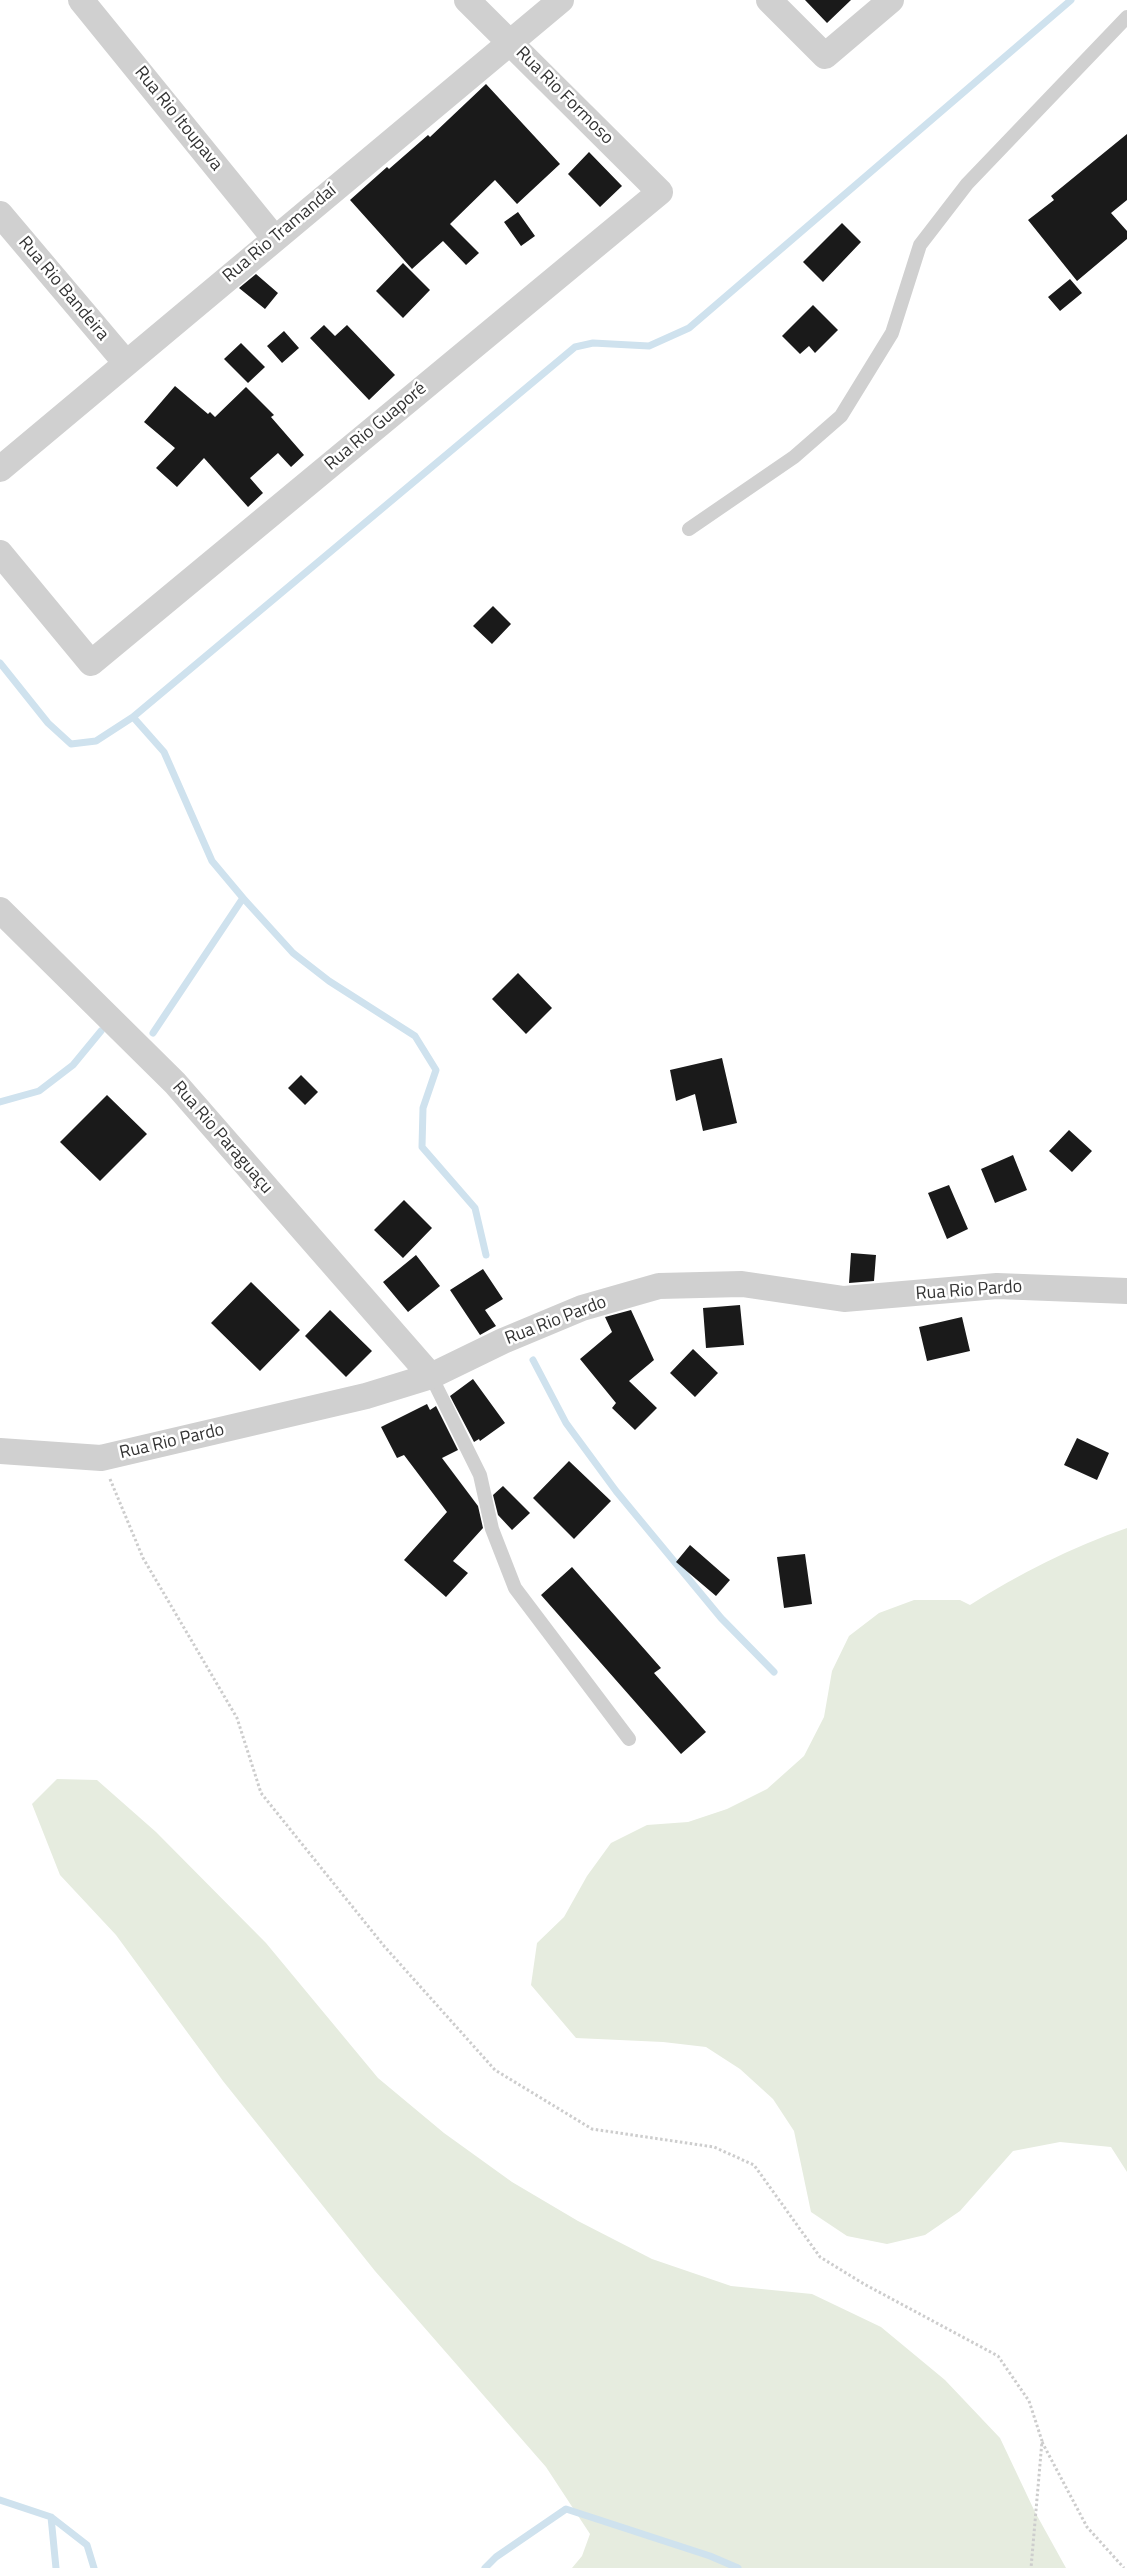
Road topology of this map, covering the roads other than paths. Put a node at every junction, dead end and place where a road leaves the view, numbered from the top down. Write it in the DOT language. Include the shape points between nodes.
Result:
graph roads {
  1 [pos="82,0"];
  2 [pos="467,0"];
  3 [pos="561,0"];
  4 [pos="769,0"];
  5 [pos="891,0"];
  6 [pos="1127,17"];
  7 [pos="510,42"];
  8 [pos="660,192"];
  9 [pos="0,214"];
  10 [pos="275,239"];
  11 [pos="126,363"];
  12 [pos="0,469"];
  13 [pos="689,529"];
  14 [pos="0,553"];
  15 [pos="0,910"];
  16 [pos="1127,1292"];
  17 [pos="432,1376"];
  18 [pos="0,1451"];
  19 [pos="629,1739"];
  1 -- 10 [label="street, Rua Rio Itoupava"];
  2 -- 7 [label="street, Rua Rio Formoso"];
  3 -- 7 [label="street, Rua Rio Tramandaí"];
  4 -- 5 [label="street" via="826,56"];
  6 -- 13 [label="lane" via="967,184 920,245 892,333 841,416 794,457"];
  7 -- 8 [label="street, Rua Rio Formoso"];
  7 -- 10 [label="street, Rua Rio Tramandaí"];
  8 -- 14 [label="street, Rua Rio Guaporé" via="91,663"];
  9 -- 11 [label="street, Rua Rio Bandeira"];
  10 -- 11 [label="street, Rua Rio Tramandaí"];
  11 -- 12 [label="street, Rua Rio Tramandaí"];
  15 -- 17 [label="street, Rua Rio Paraguaçu" via="175,1083"];
  16 -- 17 [label="street, Rua Rio Pardo" via="997,1286 844,1299 742,1284 659,1286 582,1308 503,1341"];
  17 -- 18 [label="street, Rua Rio Pardo" via="366,1396 101,1458"];
  17 -- 19 [label="lane" via="480,1475 492,1529 515,1588"];
}
